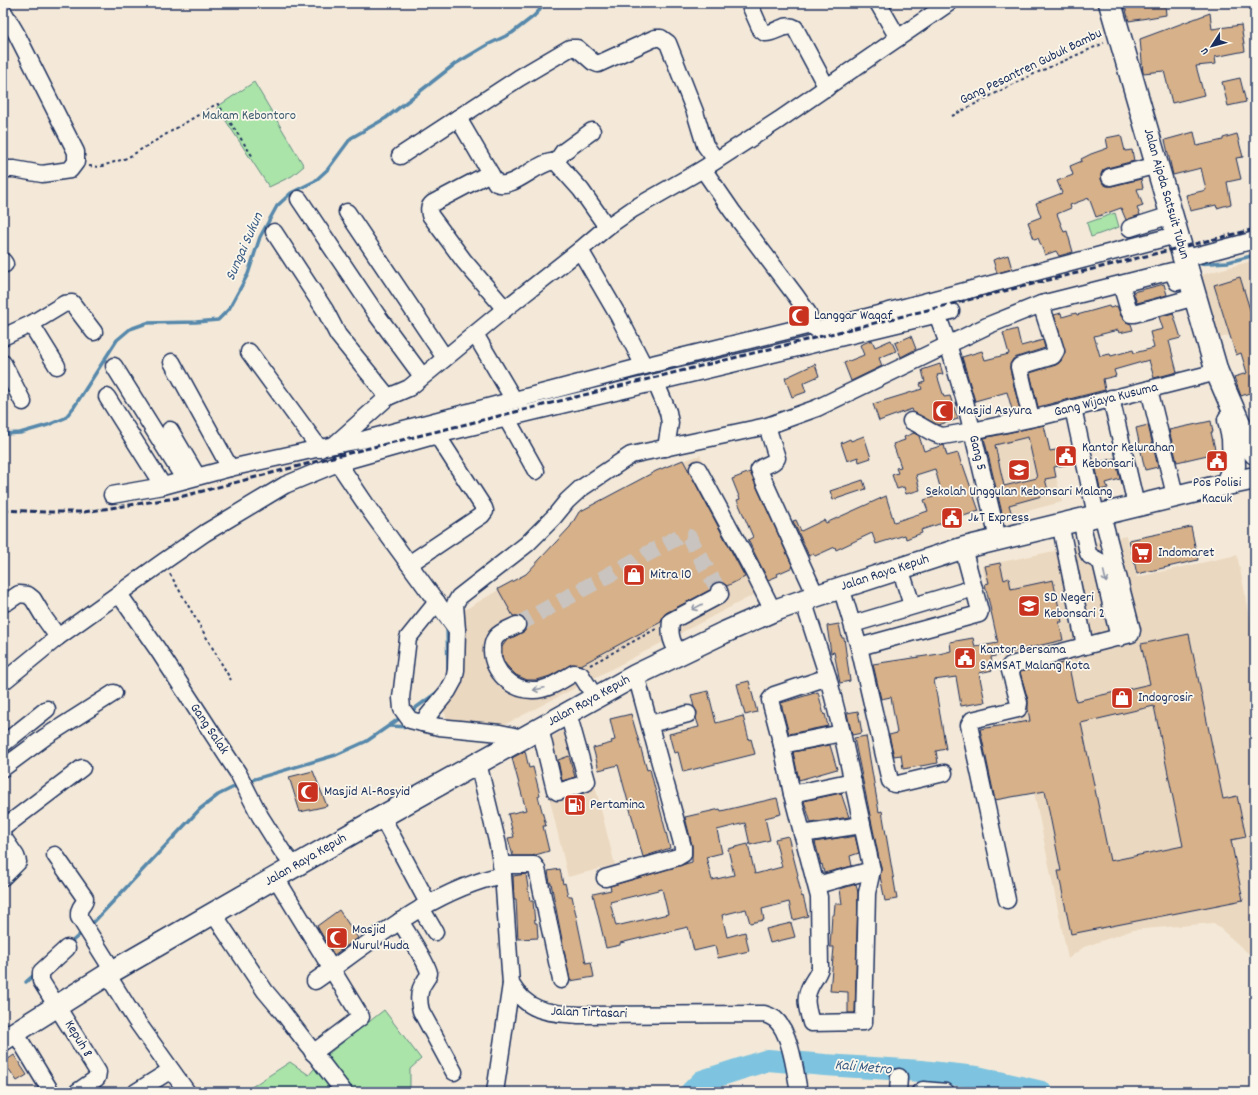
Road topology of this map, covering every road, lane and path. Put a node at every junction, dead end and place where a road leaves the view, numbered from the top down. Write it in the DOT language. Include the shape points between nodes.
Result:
graph roads {
  1 [pos="749,3"];
  2 [pos="878,3"];
  3 [pos="949,3"];
  4 [pos="1110,3"];
  5 [pos="3,11"];
  6 [pos="1120,36"];
  7 [pos="898,38"];
  8 [pos="827,88"];
  9 [pos="952,116"];
  10 [pos="458,118"];
  11 [pos="592,131"];
  12 [pos="400,156"];
  13 [pos="253,157"];
  14 [pos="556,162"];
  15 [pos="709,164"];
  16 [pos="74,165"];
  17 [pos="1158,165"];
  18 [pos="3,169"];
  19 [pos="490,173"];
  20 [pos="1110,177"];
  21 [pos="298,199"];
  22 [pos="347,212"];
  23 [pos="1174,225"];
  24 [pos="607,227"];
  25 [pos="1130,228"];
  26 [pos="274,232"];
  27 [pos="1255,240"];
  28 [pos="580,250"];
  29 [pos="1188,276"];
  30 [pos="1121,284"];
  31 [pos="1041,304"];
  32 [pos="505,309"];
  33 [pos="31,324"];
  34 [pos="811,325"];
  35 [pos="94,332"];
  36 [pos="475,334"];
  37 [pos="3,337"];
  38 [pos="948,342"];
  39 [pos="249,352"];
  40 [pos="445,358"];
  41 [pos="172,362"];
  42 [pos="3,363"];
  43 [pos="57,366"];
  44 [pos="114,366"];
  45 [pos="644,366"];
  46 [pos="422,376"];
  47 [pos="1220,378"];
  48 [pos="656,383"];
  49 [pos="1149,389"];
  50 [pos="107,397"];
  51 [pos="388,397"];
  52 [pos="1110,398"];
  53 [pos="514,400"];
  54 [pos="23,402"];
  55 [pos="1073,408"];
  56 [pos="1031,418"];
  57 [pos="507,419"];
  58 [pos="911,421"];
  59 [pos="767,426"];
  60 [pos="170,430"];
  61 [pos="972,431"];
  62 [pos="437,435"];
  63 [pos="666,444"];
  64 [pos="327,447"];
  65 [pos="1255,452"];
  66 [pos="338,463"];
  67 [pos="230,468"];
  68 [pos="698,469"];
  69 [pos="536,471"];
  70 [pos="191,478"];
  71 [pos="1255,478"];
  72 [pos="1226,484"];
  73 [pos="163,486"];
  74 [pos="112,495"];
  75 [pos="1175,495"];
  76 [pos="1136,505"];
  77 [pos="1093,516"];
  78 [pos="1060,523"];
  79 [pos="998,538"];
  80 [pos="963,548"];
  81 [pos="163,562"];
  82 [pos="409,564"];
  83 [pos="900,568"];
  84 [pos="841,587"];
  85 [pos="974,588"];
  86 [pos="720,591"];
  87 [pos="119,594"];
  88 [pos="810,598"];
  89 [pos="3,603"];
  90 [pos="912,605"];
  91 [pos="773,611"];
  92 [pos="446,615"];
  93 [pos="671,621"];
  94 [pos="517,624"];
  95 [pos="853,624"];
  96 [pos="58,638"];
  97 [pos="1119,638"];
  98 [pos="1085,646"];
  99 [pos="859,647"];
  100 [pos="678,654"];
  101 [pos="574,673"];
  102 [pos="636,675"];
  103 [pos="828,677"];
  104 [pos="231,680"];
  105 [pos="3,682"];
  106 [pos="114,693"];
  107 [pos="595,697"];
  108 [pos="47,708"];
  109 [pos="568,713"];
  110 [pos="688,714"];
  111 [pos="411,717"];
  112 [pos="650,724"];
  113 [pos="531,733"];
  114 [pos="842,733"];
  115 [pos="3,744"];
  116 [pos="782,745"];
  117 [pos="478,763"];
  118 [pos="3,768"];
  119 [pos="82,768"];
  120 [pos="944,773"];
  121 [pos="853,782"];
  122 [pos="792,794"];
  123 [pos="382,817"];
  124 [pos="862,825"];
  125 [pos="3,828"];
  126 [pos="802,834"];
  127 [pos="3,837"];
  128 [pos="55,855"];
  129 [pos="295,867"];
  130 [pos="502,870"];
  131 [pos="872,870"];
  132 [pos="3,877"];
  133 [pos="276,878"];
  134 [pos="605,878"];
  135 [pos="817,884"];
  136 [pos="1007,900"];
  137 [pos="424,905"];
  138 [pos="213,913"];
  139 [pos="400,921"];
  140 [pos="436,932"];
  141 [pos="67,948"];
  142 [pos="331,970"];
  143 [pos="110,973"];
  144 [pos="561,980"];
  145 [pos="315,981"];
  146 [pos="511,984"];
  147 [pos="58,1006"];
  148 [pos="9,1036"];
  149 [pos="313,1053"];
  150 [pos="171,1070"];
  151 [pos="454,1072"];
  152 [pos="143,1090"];
  153 [pos="798,1090"];
  154 [pos="51,1092"];
  155 [pos="77,1092"];
  156 [pos="187,1092"];
  157 [pos="344,1092"];
  158 [pos="495,1092"];
  159 [pos="920,1092"];
  160 [pos="946,1092"];
  1 -- 8 [label="street" via="761,30 765,33 782,27 795,28"];
  2 -- 7 [label="street"];
  3 -- 7 [label="street"];
  4 -- 6 [label="highway, Jalan Aipda Satsuit Tubun"];
  5 -- 16 [label="street" via="76,152"];
  6 -- 9 [label="path, Gang Pesantren Gubuk Bambu" via="1032,74"];
  6 -- 17 [label="highway, Jalan Aipda Satsuit Tubun"];
  7 -- 8 [label="street"];
  8 -- 15 [label="street"];
  10 -- 12 [label="street"];
  10 -- 15 [label="street" via="570,48 577,48 598,64 655,38 661,38 668,43 695,112"];
  10 -- 19 [label="street"];
  11 -- 14 [label="street" via="563,152"];
  13 -- 16 [label="path" via="218,104 127,158 99,167"];
  14 -- 19 [label="street" via="549,162 503,185 496,183"];
  14 -- 24 [label="street" via="581,190"];
  15 -- 24 [label="street"];
  15 -- 34 [label="street" via="732,211 808,313"];
  16 -- 18 [label="street" via="70,170 42,174"];
  17 -- 20 [label="street"];
  17 -- 23 [label="highway, Jalan Aipda Satsuit Tubun"];
  19 -- 32 [label="street" via="433,203 429,211 464,261"];
  21 -- 46 [label="street"];
  22 -- 40 [label="street"];
  23 -- 25 [label="street"];
  23 -- 29 [label="highway, Jalan Aipda Satsuit Tubun"];
  23 -- 34 [label="street" via="818,330"];
  24 -- 28 [label="street"];
  26 -- 51 [label="street" via="325,310 338,335"];
  27 -- 29 [label="street"];
  28 -- 32 [label="street"];
  28 -- 45 [label="street"];
  29 -- 30 [label="street" via="1177,282 1172,271"];
  29 -- 30 [label="street" via="1134,314 1129,311"];
  29 -- 47 [label="highway, Jalan Aipda Satsuit Tubun"];
  30 -- 31 [label="street"];
  31 -- 38 [label="street"];
  31 -- 56 [label="street" via="1056,351 1053,356 1019,367"];
  32 -- 36 [label="street"];
  33 -- 35 [label="street" via="64,304 72,303"];
  33 -- 37 [label="street"];
  33 -- 43 [label="street"];
  34 -- 45 [label="street"];
  36 -- 40 [label="street"];
  36 -- 53 [label="street"];
  38 -- 48 [label="street, Gang 5" via="944,312"];
  38 -- 59 [label="street" via="817,408"];
  38 -- 61 [label="street, Gang 5"];
  39 -- 64 [label="street"];
  40 -- 46 [label="street"];
  41 -- 67 [label="street"];
  42 -- 54 [label="street"];
  44 -- 70 [label="street"];
  45 -- 53 [label="street"];
  46 -- 51 [label="street" via="409,388"];
  47 -- 49 [label="street, Gang Wijaya Kusuma"];
  47 -- 65 [label="highway, Jalan Aipda Satsuit Tubun" via="1242,430"];
  47 -- 72 [label="highway, Jalan Aipda Satsuit Tubun" via="1234,450 1234,466"];
  48 -- 57 [label="street"];
  48 -- 63 [label="street" via="670,422"];
  49 -- 52 [label="street, Gang Wijaya Kusuma"];
  49 -- 75 [label="street"];
  50 -- 73 [label="street"];
  51 -- 64 [label="street"];
  52 -- 55 [label="street, Gang Wijaya Kusuma"];
  52 -- 76 [label="street"];
  53 -- 64 [label="street"];
  55 -- 56 [label="street, Gang Wijaya Kusuma"];
  55 -- 77 [label="street"];
  56 -- 61 [label="street, Gang Wijaya Kusuma"];
  57 -- 62 [label="street"];
  57 -- 69 [label="street"];
  58 -- 61 [label="street, Gang Wijaya Kusuma" via="943,436"];
  59 -- 63 [label="street"];
  59 -- 88 [label="street" via="777,458 759,470"];
  60 -- 70 [label="street"];
  61 -- 79 [label="street, Gang 5"];
  62 -- 66 [label="street"];
  62 -- 82 [label="street" via="485,511"];
  63 -- 92 [label="street" via="631,455 580,489 526,544 459,597"];
  64 -- 67 [label="street"];
  66 -- 81 [label="street" via="284,485"];
  66 -- 82 [label="street"];
  67 -- 70 [label="street"];
  68 -- 91 [label="street"];
  70 -- 73 [label="street"];
  71 -- 72 [label="highway"];
  72 -- 75 [label="main road, Jalan Raya Kepuh"];
  73 -- 74 [label="street"];
  75 -- 76 [label="main road, Jalan Raya Kepuh"];
  76 -- 77 [label="main road, Jalan Raya Kepuh"];
  77 -- 78 [label="main road, Jalan Raya Kepuh"];
  77 -- 97 [label="street, one-way" via="1088,553 1101,562"];
  77 -- 97 [label="street" via="1132,630 1131,634"];
  78 -- 79 [label="main road, Jalan Raya Kepuh"];
  78 -- 98 [label="street"];
  79 -- 80 [label="main road, Jalan Raya Kepuh"];
  80 -- 83 [label="main road, Jalan Raya Kepuh"];
  80 -- 85 [label="street"];
  81 -- 87 [label="street"];
  81 -- 104 [label="path"];
  82 -- 92 [label="street"];
  83 -- 84 [label="main road, Jalan Raya Kepuh"];
  83 -- 90 [label="street"];
  84 -- 88 [label="main road, Jalan Raya Kepuh"];
  84 -- 95 [label="street"];
  85 -- 90 [label="street"];
  85 -- 99 [label="street" via="979,614"];
  86 -- 93 [label="street, one-way" via="718,596"];
  87 -- 96 [label="street"];
  87 -- 129 [label="street, Gang Salak" via="238,773 260,816"];
  88 -- 91 [label="main road, Jalan Raya Kepuh"];
  88 -- 103 [label="street"];
  89 -- 96 [label="street" via="19,594 28,594"];
  90 -- 95 [label="street"];
  91 -- 100 [label="main road, Jalan Raya Kepuh"];
  92 -- 111 [label="street" via="456,670 454,680 448,691"];
  92 -- 111 [label="street" via="408,638 401,698"];
  93 -- 100 [label="street" via="669,631"];
  93 -- 101 [label="path"];
  101 -- 94 [label="street, one-way" via="542,690 526,690 514,686 505,679 492,656 492,646 497,636"];
  95 -- 99 [label="street"];
  96 -- 105 [label="street"];
  97 -- 98 [label="street"];
  98 -- 136 [label="street" via="1011,665 1009,667 1019,703 1018,709 972,720 969,725"];
  99 -- 120 [label="street" via="890,782 898,784"];
  100 -- 102 [label="main road, Jalan Raya Kepuh"];
  101 -- 107 [label="street" via="581,675"];
  102 -- 107 [label="main road, Jalan Raya Kepuh"];
  102 -- 112 [label="street"];
  103 -- 114 [label="street"];
  103 -- 116 [label="street" via="772,696 770,700"];
  106 -- 118 [label="street" via="45,737"];
  107 -- 109 [label="main road, Jalan Raya Kepuh"];
  108 -- 115 [label="street"];
  109 -- 113 [label="main road, Jalan Raya Kepuh"];
  109 -- 113 [label="street" via="586,783 558,792 555,790"];
  110 -- 112 [label="street"];
  111 -- 113 [label="street" via="439,727 500,733"];
  112 -- 134 [label="street" via="683,854"];
  113 -- 117 [label="main road, Jalan Raya Kepuh"];
  114 -- 116 [label="street"];
  114 -- 121 [label="street"];
  116 -- 122 [label="street"];
  117 -- 123 [label="main road, Jalan Raya Kepuh"];
  117 -- 130 [label="street"];
  119 -- 125 [label="street"];
  121 -- 122 [label="street"];
  121 -- 124 [label="street"];
  122 -- 126 [label="street"];
  123 -- 129 [label="main road, Jalan Raya Kepuh"];
  123 -- 137 [label="street"];
  124 -- 126 [label="street"];
  124 -- 131 [label="street"];
  126 -- 135 [label="street"];
  127 -- 132 [label="street" via="18,862"];
  128 -- 143 [label="street" via="85,898 78,910 79,917"];
  129 -- 133 [label="main road, Jalan Raya Kepuh"];
  130 -- 137 [label="street"];
  130 -- 144 [label="street" via="528,864 534,865 537,869"];
  130 -- 146 [label="street"];
  131 -- 135 [label="street"];
  131 -- 135 [label="street" via="867,893 864,1022 811,1023 806,996 820,968"];
  133 -- 138 [label="main road, Jalan Raya Kepuh"];
  133 -- 142 [label="street"];
  137 -- 139 [label="street"];
  137 -- 140 [label="street"];
  138 -- 143 [label="main road, Jalan Raya Kepuh"];
  138 -- 149 [label="street" via="265,991"];
  139 -- 142 [label="street"];
  139 -- 151 [label="street" via="429,973 420,989 421,1011"];
  141 -- 147 [label="street, Kepuh 8" via="40,975 41,981"];
  142 -- 145 [label="street"];
  142 -- 149 [label="street" via="361,1017"];
  143 -- 147 [label="main road, Jalan Raya Kepuh"];
  143 -- 150 [label="street" via="138,1024"];
  146 -- 153 [label="street, Jalan Tirtasari" via="529,1005 541,1011 558,1014 764,1014 774,1018 788,1039"];
  146 -- 158 [label="street"];
  147 -- 148 [label="main road, Jalan Raya Kepuh"];
  147 -- 155 [label="street, Kepuh 8" via="98,1072 97,1078"];
  148 -- 154 [label="street"];
  149 -- 157 [label="street"];
  150 -- 152 [label="street"];
  150 -- 156 [label="street"];
  159 -- 160 [label="street"];
}
